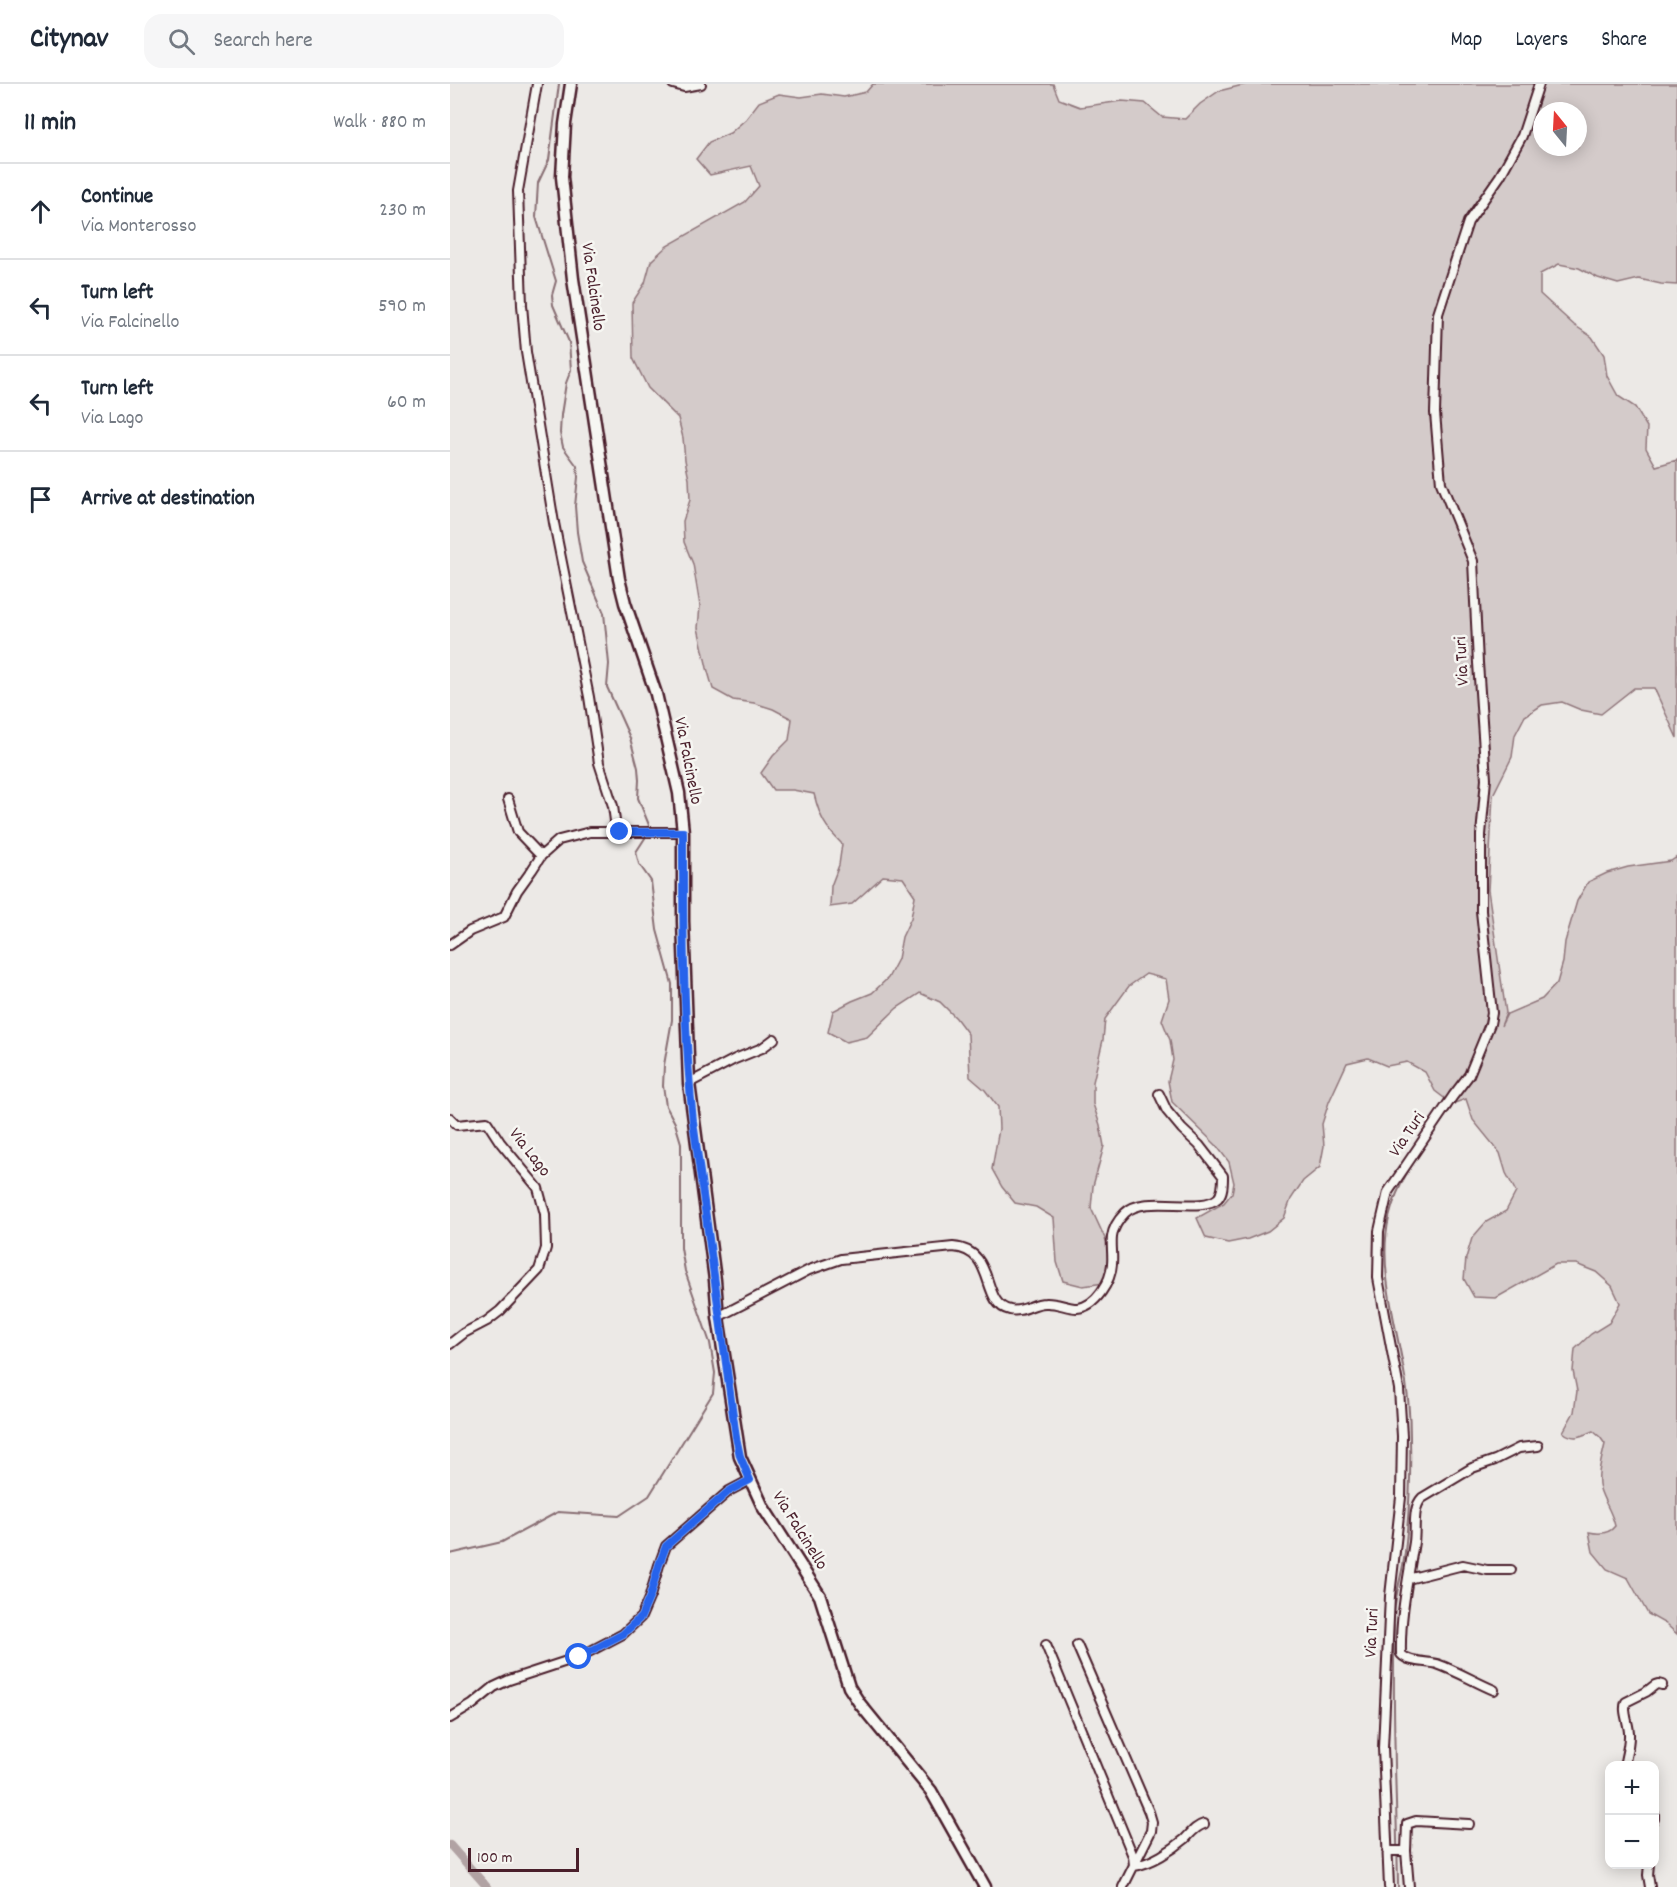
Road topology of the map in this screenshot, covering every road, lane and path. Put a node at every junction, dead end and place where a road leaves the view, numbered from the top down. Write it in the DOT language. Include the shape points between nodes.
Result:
graph roads {
  1 [pos="537,84"];
  2 [pos="571,84"];
  3 [pos="673,84"];
  4 [pos="701,84"];
  5 [pos="1539,84"];
  6 [pos="508,800"];
  7 [pos="617,832"];
  8 [pos="679,832"];
  9 [pos="541,856"];
  10 [pos="450,945"];
  11 [pos="774,1039"];
  12 [pos="689,1083"];
  13 [pos="1159,1094"];
  14 [pos="450,1118"];
  15 [pos="718,1317"];
  16 [pos="450,1344"];
  17 [pos="1538,1446"];
  18 [pos="750,1480"];
  19 [pos="1511,1570"];
  20 [pos="1408,1579"];
  21 [pos="1394,1642"];
  22 [pos="1046,1645"];
  23 [pos="1077,1645"];
  24 [pos="1662,1685"];
  25 [pos="1494,1690"];
  26 [pos="450,1718"];
  27 [pos="1625,1761"];
  28 [pos="1204,1824"];
  29 [pos="1469,1824"];
  30 [pos="1404,1850"];
  31 [pos="1390,1851"];
  32 [pos="1134,1866"];
  33 [pos="1649,1869"];
  34 [pos="985,1887"];
  35 [pos="1123,1887"];
  36 [pos="1389,1887"];
  37 [pos="1408,1887"];
  38 [pos="1650,1887"];
  1 -- 7 [label="street" via="518,191 526,352 599,763"];
  2 -- 8 [label="street, Via Falcinello" via="562,177 573,279 619,579 656,694 679,793"];
  3 -- 4 [label="street"];
  5 -- 21 [label="street, Via Turi" via="1522,136 1468,222 1438,314 1435,413 1442,483 1473,561 1486,779 1481,910 1492,1013 1470,1075 1388,1192 1379,1232 1378,1278 1399,1389 1402,1436 1401,1497 1390,1596"];
  6 -- 9 [label="street" via="518,832"];
  7 -- 8 [label="street"];
  7 -- 9 [label="street" via="568,837"];
  8 -- 12 [label="street, Via Falcinello"];
  9 -- 10 [label="street" via="504,917 470,931"];
  11 -- 12 [label="street"];
  12 -- 15 [label="street, Via Falcinello"];
  13 -- 15 [label="street" via="1167,1111 1223,1176 1221,1192 1207,1204 1137,1205 1126,1212 1112,1236 1113,1266 1099,1297 1087,1305 1078,1308 1046,1303 1016,1310 1004,1308 993,1295 979,1260 972,1252 953,1246 842,1259 810,1270"];
  14 -- 16 [label="street, Via Lago" via="457,1125 487,1122 538,1188 545,1214 546,1248 539,1270 515,1295 487,1321"];
  15 -- 18 [label="street, Via Falcinello" via="740,1456"];
  17 -- 20 [label="street" via="1520,1448 1472,1468 1418,1501"];
  18 -- 26 [label="street" via="729,1491 666,1546 641,1617 623,1634 579,1657 494,1687"];
  18 -- 34 [label="street, Via Falcinello" via="820,1596 849,1687 931,1791"];
  19 -- 20 [label="street" via="1463,1565"];
  20 -- 21 [label="street"];
  21 -- 25 [label="street" via="1403,1656 1436,1664"];
  21 -- 31 [label="street, Via Turi" via="1383,1748"];
  22 -- 32 [label="street"];
  23 -- 32 [label="street" via="1152,1822"];
  24 -- 27 [label="street" via="1626,1702 1630,1738"];
  28 -- 32 [label="street" via="1156,1857"];
  29 -- 30 [label="street" via="1409,1822"];
  30 -- 31 [label="street"];
  30 -- 37 [label="street"];
  31 -- 36 [label="street, Via Turi"];
  32 -- 35 [label="street"];
  33 -- 38 [label="street"];
}
